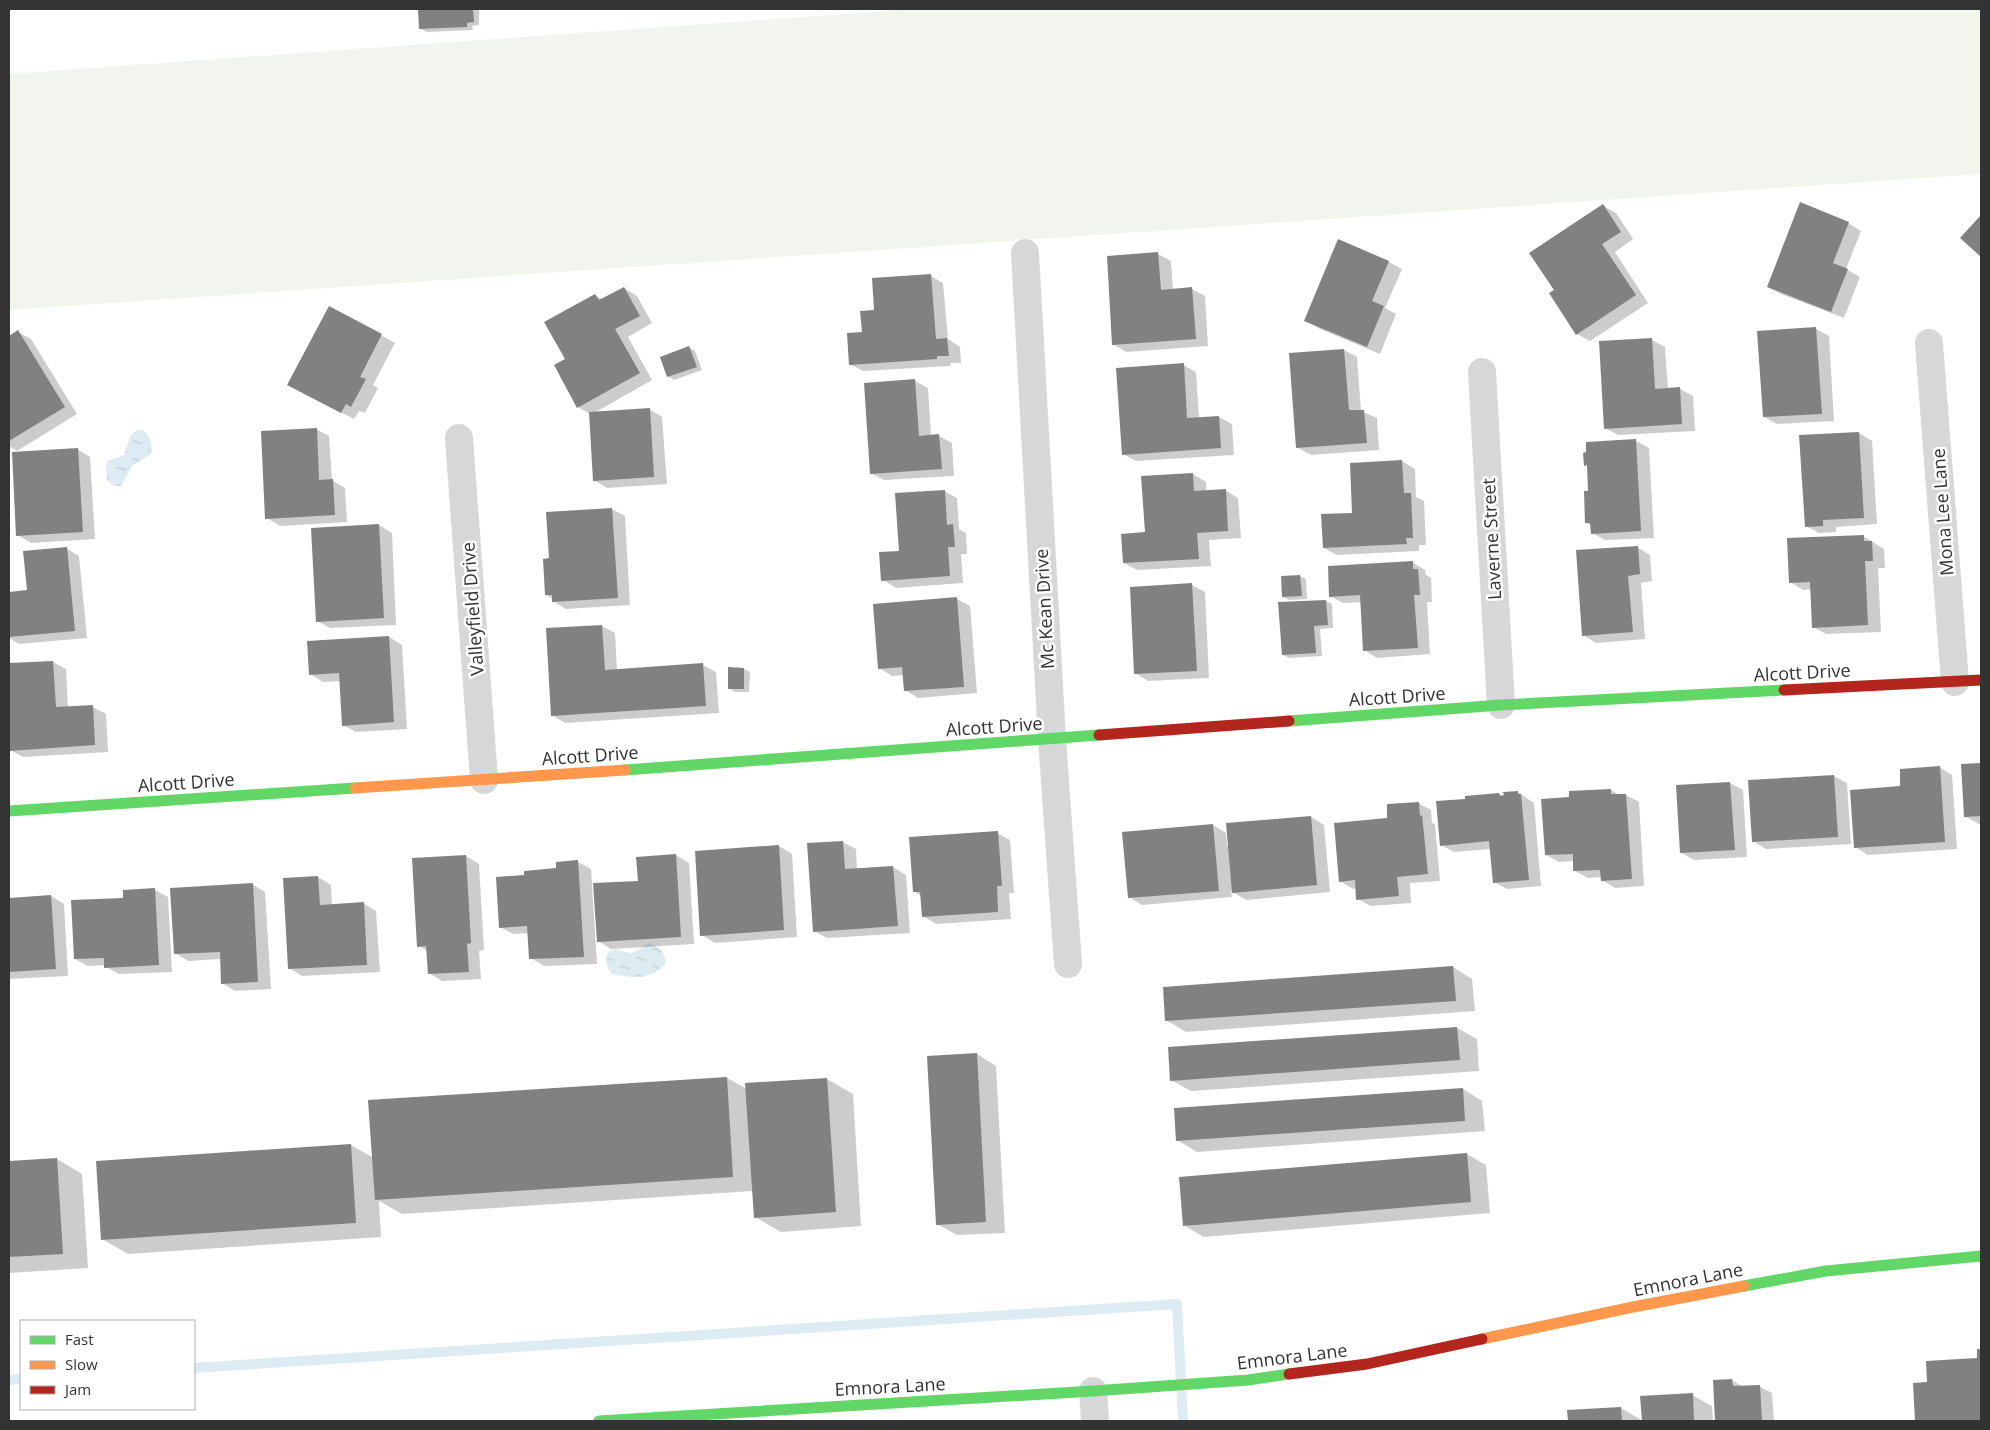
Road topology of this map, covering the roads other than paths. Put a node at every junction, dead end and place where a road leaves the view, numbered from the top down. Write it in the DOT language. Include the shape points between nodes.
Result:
graph roads {
  1 [pos="1025,253"];
  2 [pos="1929,343"];
  3 [pos="1482,372"];
  4 [pos="459,438"];
  5 [pos="1968,681"];
  6 [pos="1501,705"];
  7 [pos="1052,739"];
  8 [pos="484,780"];
  9 [pos="9,811"];
  10 [pos="1068,964"];
  11 [pos="1981,1256"];
  12 [pos="1092,1392"];
  13 [pos="598,1421"];
  14 [pos="1095,1421"];
  1 -- 7 [label="street, Mc Kean Drive"];
  2 -- 5 [label="street, Mona Lee Lane"];
  3 -- 6 [label="street, Laverne Street"];
  4 -- 8 [label="street, Valleyfield Drive"];
  5 -- 6 [label="street, Alcott Drive"];
  6 -- 7 [label="street, Alcott Drive"];
  7 -- 8 [label="street, Alcott Drive"];
  7 -- 10 [label="street, Mc Kean Drive"];
  8 -- 9 [label="street, Alcott Drive"];
  11 -- 12 [label="street, Emnora Lane" via="1826,1271 1633,1307 1367,1364 1248,1380"];
  12 -- 13 [label="street, Emnora Lane"];
  12 -- 14 [label="street"];
}
